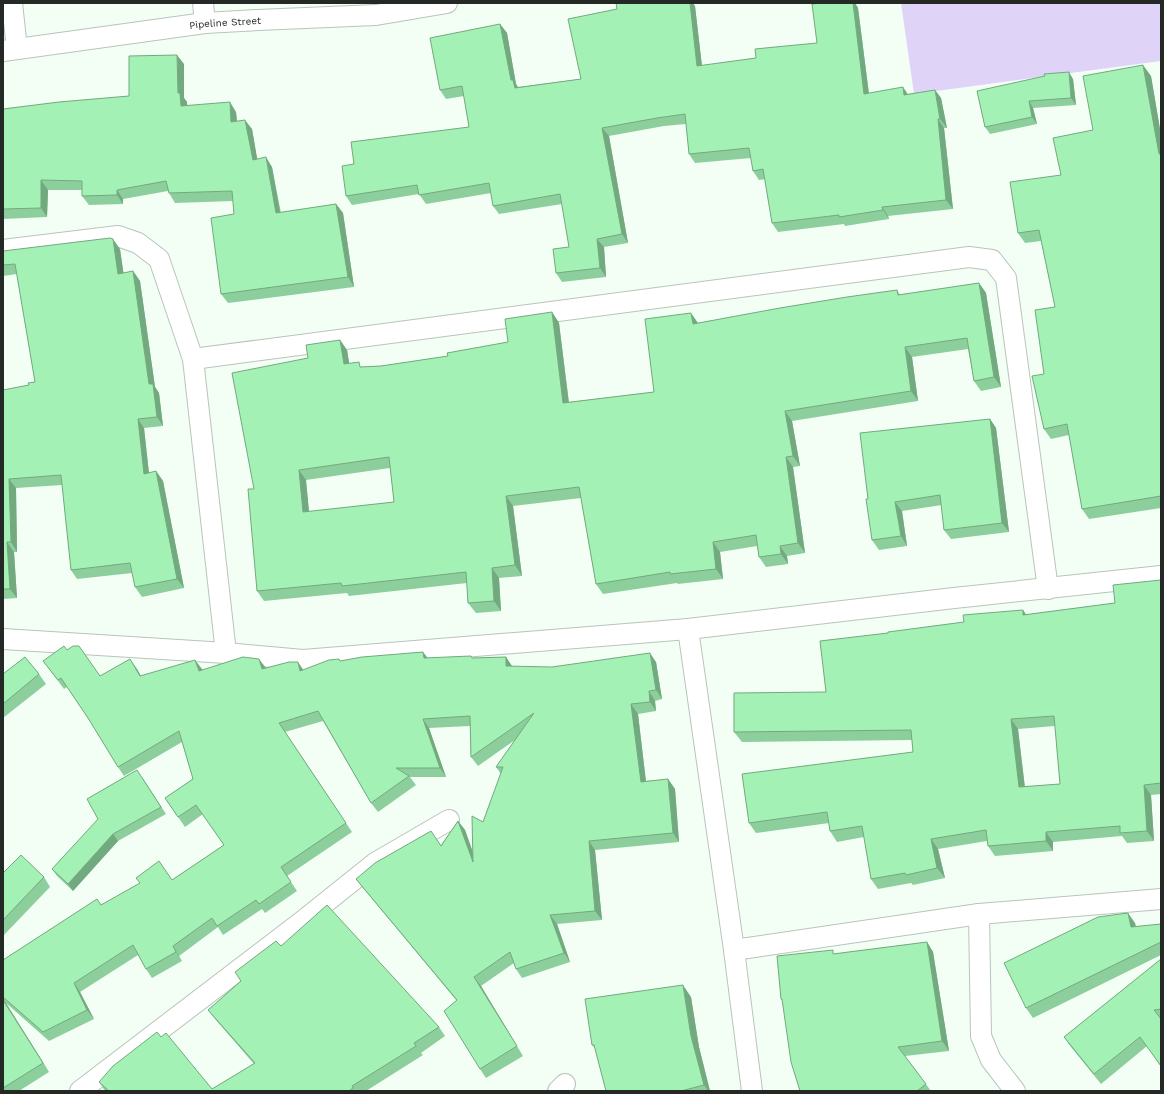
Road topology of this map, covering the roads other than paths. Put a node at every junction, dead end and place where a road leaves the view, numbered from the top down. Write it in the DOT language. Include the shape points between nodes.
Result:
graph roads {
  1 [pos="12,3"];
  2 [pos="203,3"];
  3 [pos="447,3"];
  4 [pos="205,23"];
  5 [pos="10,50"];
  6 [pos="3,250"];
  7 [pos="193,359"];
  8 [pos="1161,576"];
  9 [pos="1048,589"];
  10 [pos="688,629"];
  11 [pos="3,639"];
  12 [pos="226,653"];
  13 [pos="449,820"];
  14 [pos="1161,899"];
  15 [pos="979,914"];
  16 [pos="734,950"];
  17 [pos="80,1091"];
  18 [pos="752,1091"];
  19 [pos="1015,1091"];
  1 -- 5 [label="street"];
  2 -- 4 [label="street"];
  3 -- 4 [label="street, Pipeline Street" via="376,15"];
  4 -- 5 [label="street, Pipeline Street"];
  6 -- 7 [label="street" via="118,236 138,243 159,259"];
  7 -- 9 [label="street" via="969,257 992,260 1006,278"];
  7 -- 12 [label="street"];
  8 -- 9 [label="street"];
  9 -- 10 [label="street"];
  10 -- 12 [label="street" via="303,660"];
  10 -- 16 [label="street"];
  11 -- 12 [label="street"];
  13 -- 17 [label="street" via="376,863"];
  14 -- 15 [label="street"];
  15 -- 16 [label="street"];
  15 -- 19 [label="street" via="981,1036 990,1060"];
  16 -- 18 [label="street"];
}
